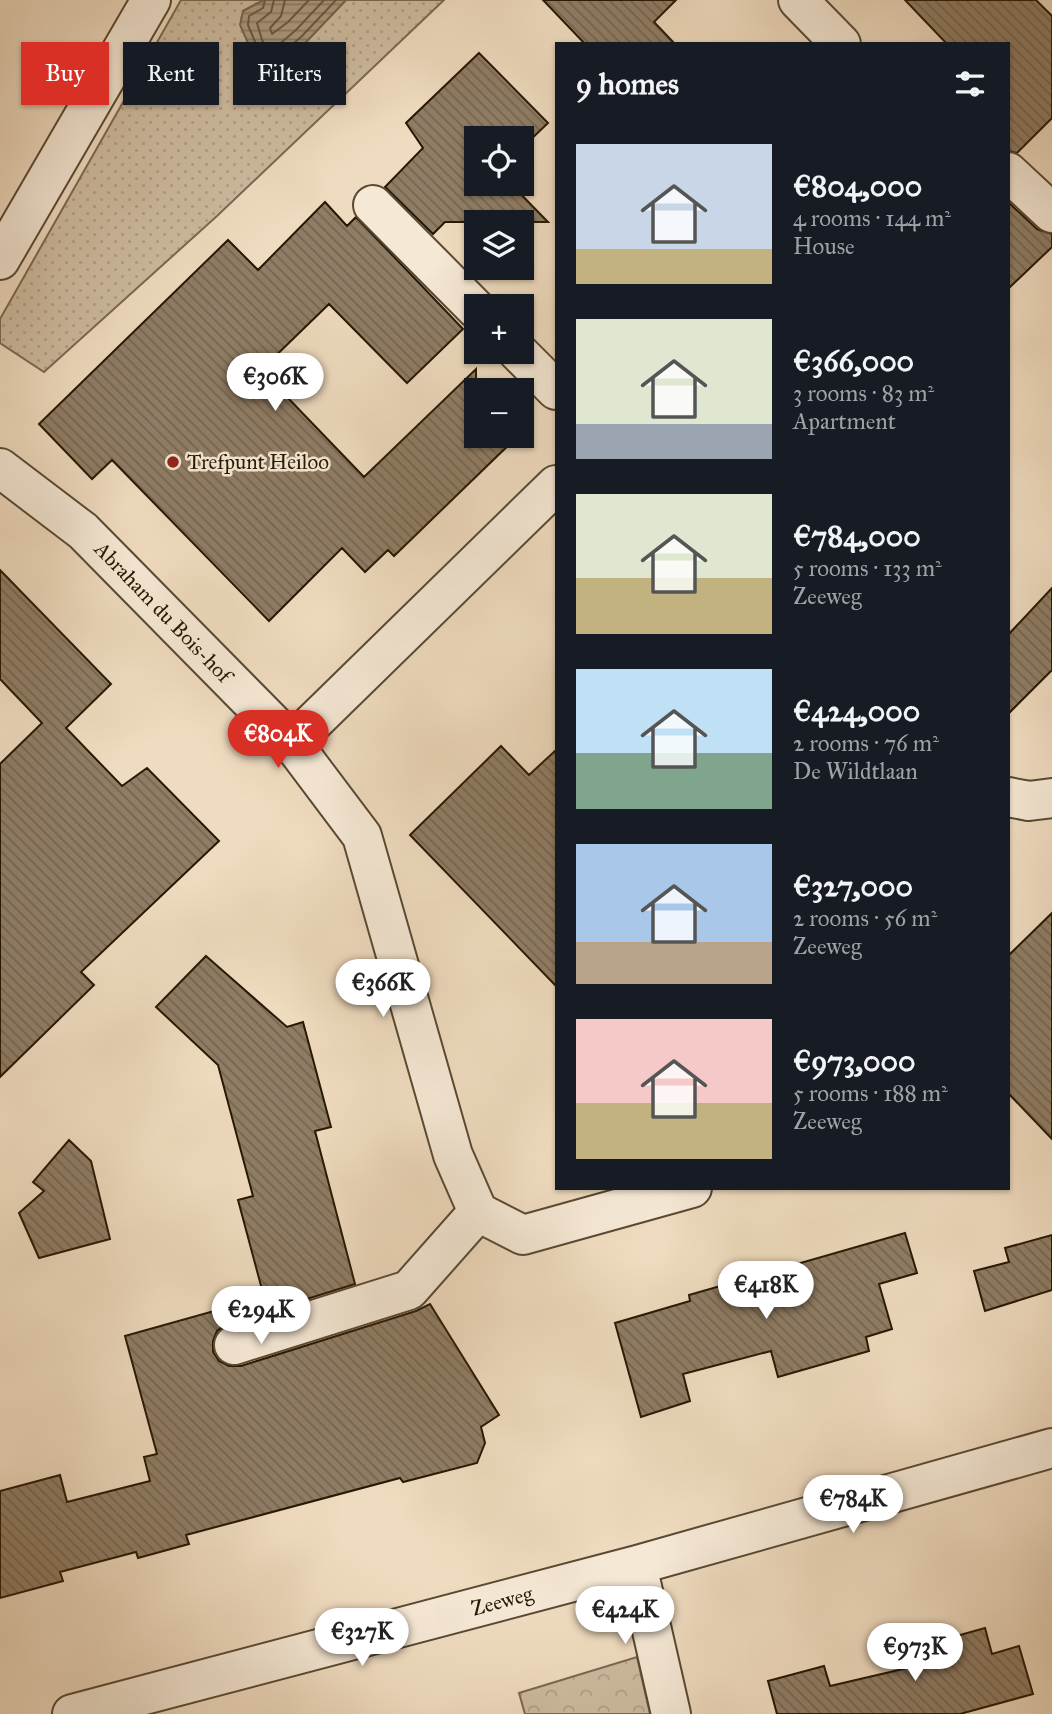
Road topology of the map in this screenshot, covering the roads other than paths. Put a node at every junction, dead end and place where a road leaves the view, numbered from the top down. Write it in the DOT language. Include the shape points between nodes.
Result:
graph roads {
  1 [pos="151,0"];
  2 [pos="798,0"];
  3 [pos="839,42"];
  4 [pos="1010,174"];
  5 [pos="373,205"];
  6 [pos="1052,213"];
  7 [pos="0,260"];
  8 [pos="464,297"];
  9 [pos="530,364"];
  10 [pos="555,389"];
  11 [pos="0,468"];
  12 [pos="555,486"];
  13 [pos="292,743"];
  14 [pos="1010,797"];
  15 [pos="1052,798"];
  16 [pos="685,1190"];
  17 [pos="478,1212"];
  18 [pos="234,1345"];
  19 [pos="1052,1448"];
  20 [pos="638,1565"];
  21 [pos="72,1714"];
  22 [pos="671,1714"];
  1 -- 7 [label="street"];
  2 -- 3 [label="street"];
  4 -- 6 [label="street"];
  5 -- 8 [label="street"];
  9 -- 10 [label="street"];
  11 -- 13 [label="street, Abraham du Bois-hof" via="83,531"];
  12 -- 13 [label="street"];
  13 -- 17 [label="street, Abraham du Bois-hof" via="362,836 453,1155"];
  14 -- 15 [label="street"];
  16 -- 17 [label="street" via="523,1235"];
  17 -- 18 [label="street" via="409,1290"];
  19 -- 20 [label="street, Zeeweg"];
  20 -- 21 [label="street, Zeeweg"];
  20 -- 22 [label="street"];
}
